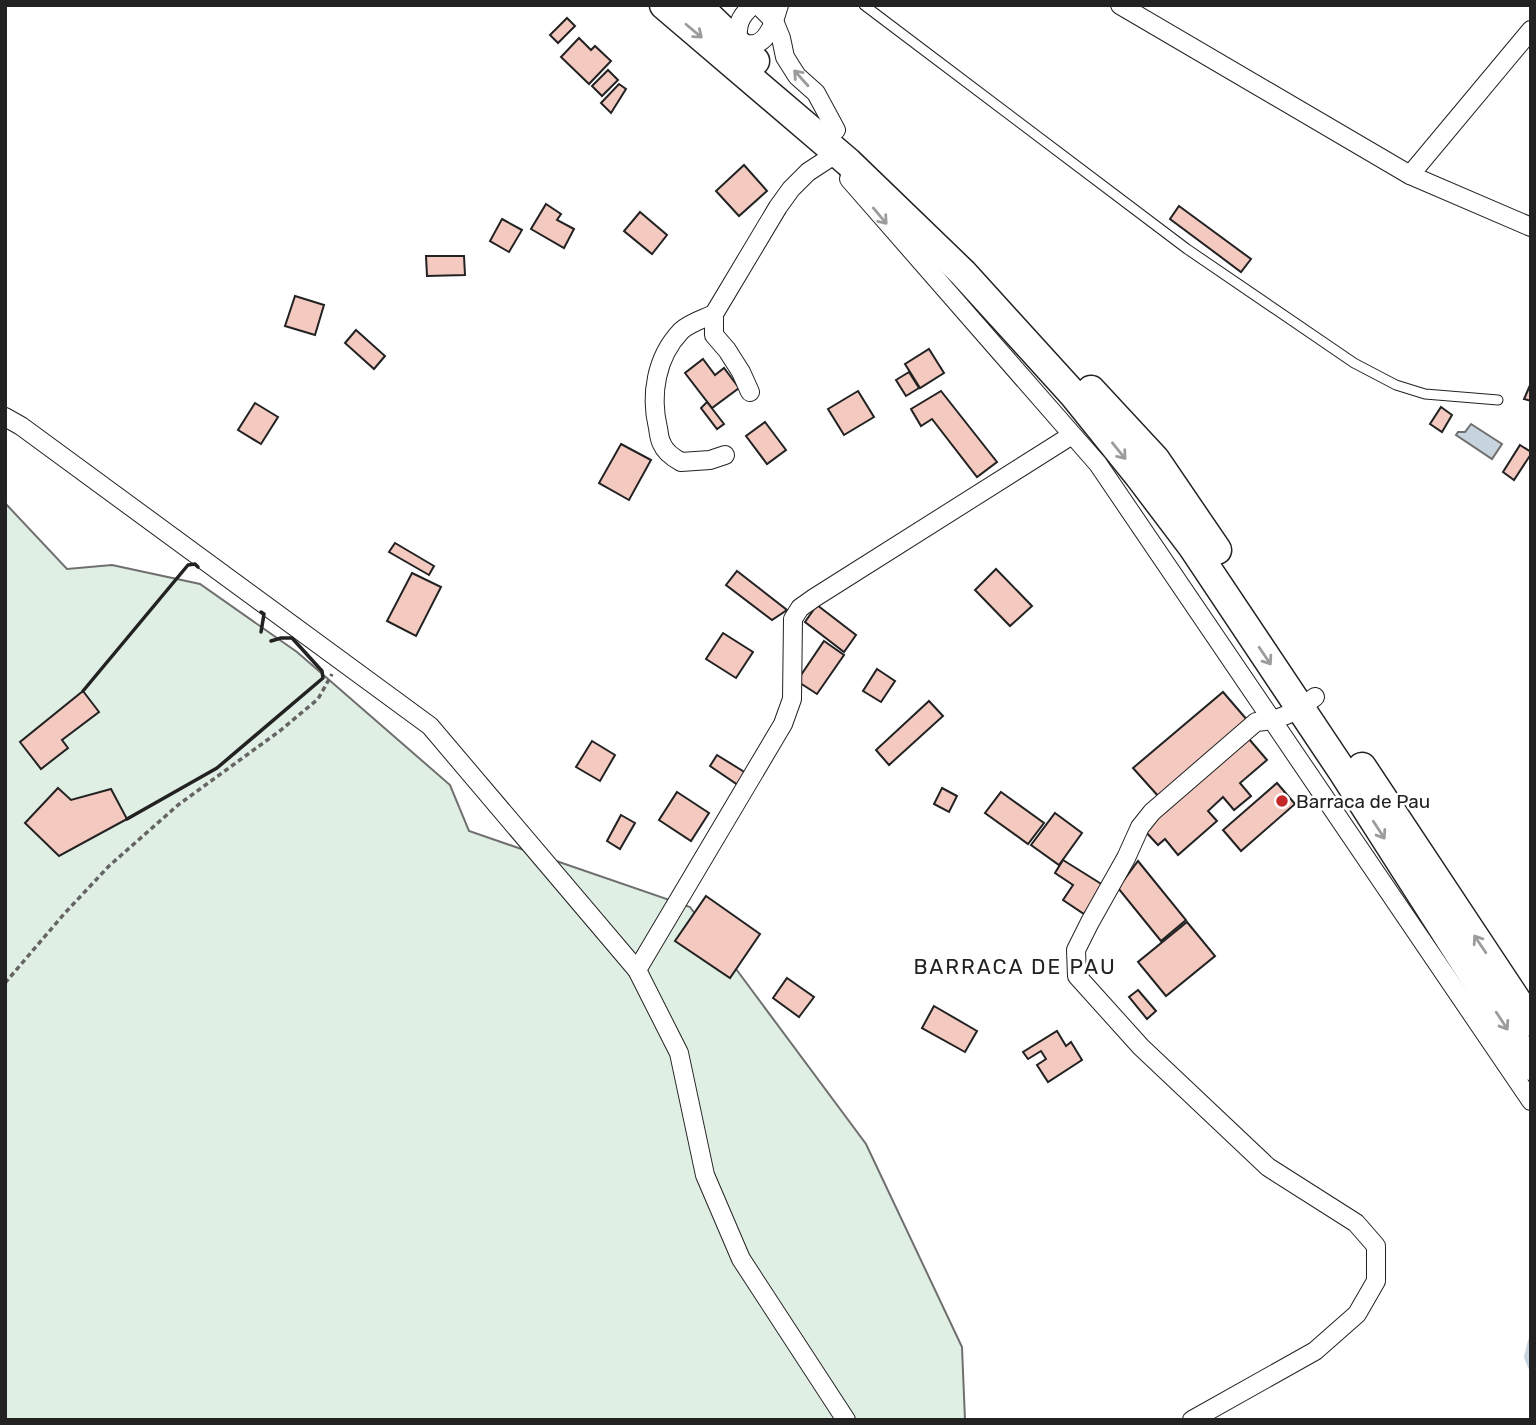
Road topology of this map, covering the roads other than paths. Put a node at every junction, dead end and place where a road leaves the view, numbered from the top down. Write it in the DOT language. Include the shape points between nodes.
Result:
graph roads {
  1 [pos="664,5"];
  2 [pos="697,5"];
  3 [pos="755,5"];
  4 [pos="864,5"];
  5 [pos="1120,5"];
  6 [pos="776,13"];
  7 [pos="1531,30"];
  8 [pos="731,50"];
  9 [pos="786,110"];
  10 [pos="835,130"];
  11 [pos="831,157"];
  12 [pos="1410,175"];
  13 [pos="1531,227"];
  14 [pos="714,314"];
  15 [pos="750,392"];
  16 [pos="1498,400"];
  17 [pos="5,417"];
  18 [pos="1072,435"];
  19 [pos="725,455"];
  20 [pos="1308,702"];
  21 [pos="1273,721"];
  22 [pos="637,970"];
  23 [pos="1531,1022"];
  24 [pos="1531,1066"];
  25 [pos="1531,1101"];
  26 [pos="846,1420"];
  27 [pos="1192,1420"];
  1 -- 8 [label="main road, one-way"];
  2 -- 8 [label="main road"];
  3 -- 6 [label="street"];
  3 -- 8 [label="street" via="741,15"];
  4 -- 16 [label="lane" via="1187,249 1354,363 1425,394"];
  5 -- 12 [label="street"];
  6 -- 8 [label="street" via="766,37"];
  10 -- 6 [label="street, one-way" via="816,93 785,57"];
  7 -- 12 [label="street"];
  8 -- 9 [label="main road"];
  8 -- 10 [label="main road"];
  9 -- 11 [label="street"];
  9 -- 20 [label="main road, one-way" via="848,162 963,274 1073,394"];
  10 -- 20 [label="main road" via="920,207 1155,459"];
  11 -- 14 [label="street" via="808,172 778,206"];
  11 -- 18 [label="street, one-way"];
  12 -- 13 [label="street"];
  14 -- 15 [label="street" via="714,335"];
  14 -- 19 [label="street" via="682,329 659,369 653,392 662,445 671,455 681,462"];
  17 -- 22 [label="street" via="430,726"];
  18 -- 21 [label="street" via="1098,464"];
  18 -- 22 [label="street" via="800,608 793,618 792,699 783,724"];
  20 -- 21 [label="street"];
  23 -- 20 [label="main road, one-way"];
  20 -- 24 [label="main road, one-way" via="1350,783"];
  21 -- 25 [label="street"];
  21 -- 27 [label="street" via="1256,722 1152,812 1076,950 1077,976 1142,1047 1268,1167 1356,1223 1376,1247 1376,1280 1357,1314 1315,1351"];
  22 -- 26 [label="street" via="679,1053 705,1175 741,1259"];
}
